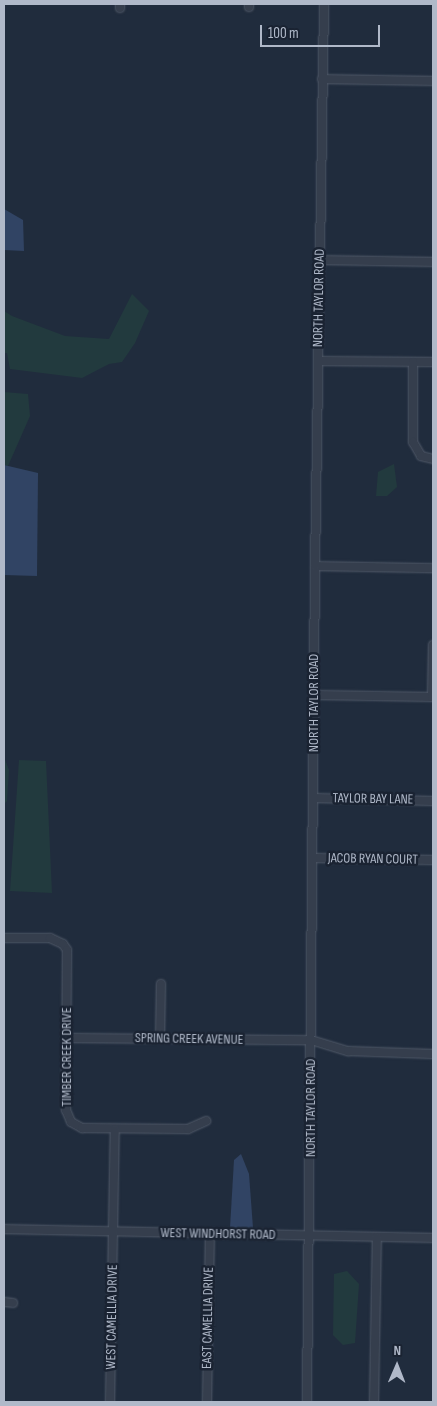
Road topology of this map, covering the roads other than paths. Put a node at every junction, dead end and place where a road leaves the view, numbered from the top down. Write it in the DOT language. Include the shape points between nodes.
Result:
graph roads {
  1 [pos="324,4"];
  2 [pos="322,79"];
  3 [pos="433,81"];
  4 [pos="320,260"];
  5 [pos="433,262"];
  6 [pos="318,361"];
  7 [pos="413,362"];
  8 [pos="433,362"];
  9 [pos="433,458"];
  10 [pos="315,566"];
  11 [pos="433,568"];
  12 [pos="433,645"];
  13 [pos="314,695"];
  14 [pos="433,697"];
  15 [pos="313,798"];
  16 [pos="433,801"];
  17 [pos="313,858"];
  18 [pos="433,860"];
  19 [pos="4,938"];
  20 [pos="161,984"];
  21 [pos="66,1038"];
  22 [pos="160,1039"];
  23 [pos="311,1040"];
  24 [pos="433,1054"];
  25 [pos="206,1121"];
  26 [pos="115,1129"];
  27 [pos="4,1229"];
  28 [pos="114,1231"];
  29 [pos="210,1233"];
  30 [pos="310,1236"];
  31 [pos="377,1237"];
  32 [pos="433,1238"];
  33 [pos="4,1302"];
  34 [pos="14,1303"];
  35 [pos="110,1402"];
  36 [pos="207,1402"];
  37 [pos="307,1402"];
  38 [pos="374,1402"];
  1 -- 2 [label="street, NORTH TAYLOR ROAD"];
  2 -- 3 [label="street"];
  2 -- 4 [label="street, NORTH TAYLOR ROAD"];
  4 -- 5 [label="street"];
  4 -- 6 [label="street, NORTH TAYLOR ROAD"];
  6 -- 7 [label="street"];
  6 -- 10 [label="street, NORTH TAYLOR ROAD"];
  7 -- 8 [label="street"];
  7 -- 9 [label="street" via="413,442 421,456"];
  10 -- 11 [label="street"];
  10 -- 13 [label="street, NORTH TAYLOR ROAD"];
  12 -- 14 [label="street"];
  13 -- 14 [label="street"];
  13 -- 15 [label="street, NORTH TAYLOR ROAD"];
  15 -- 16 [label="street, TAYLOR BAY LANE"];
  15 -- 17 [label="street, NORTH TAYLOR ROAD"];
  17 -- 18 [label="street, JACOB RYAN COURT"];
  17 -- 23 [label="street, NORTH TAYLOR ROAD"];
  19 -- 21 [label="street, TIMBER CREEK DRIVE" via="50,938 63,944 68,958"];
  20 -- 22 [label="street"];
  21 -- 22 [label="street, SPRING CREEK AVENUE"];
  21 -- 26 [label="street, TIMBER CREEK DRIVE" via="68,1117 75,1126 82,1128"];
  22 -- 23 [label="street, SPRING CREEK AVENUE"];
  23 -- 24 [label="street, SPRING CREEK AVENUE" via="348,1051"];
  23 -- 30 [label="street, NORTH TAYLOR ROAD"];
  25 -- 26 [label="street, TIMBER CREEK DRIVE" via="188,1130"];
  26 -- 28 [label="street, WEST CAMELLIA DRIVE"];
  27 -- 28 [label="street, WEST WINDHORST ROAD"];
  28 -- 29 [label="street, WEST WINDHORST ROAD"];
  28 -- 35 [label="street, WEST CAMELLIA DRIVE"];
  29 -- 30 [label="street, WEST WINDHORST ROAD"];
  29 -- 36 [label="street, EAST CAMELLIA DRIVE"];
  30 -- 31 [label="street, WEST WINDHORST ROAD"];
  30 -- 37 [label="street, NORTH TAYLOR ROAD"];
  31 -- 32 [label="street, WEST WINDHORST ROAD"];
  31 -- 38 [label="street"];
  33 -- 34 [label="street"];
}
